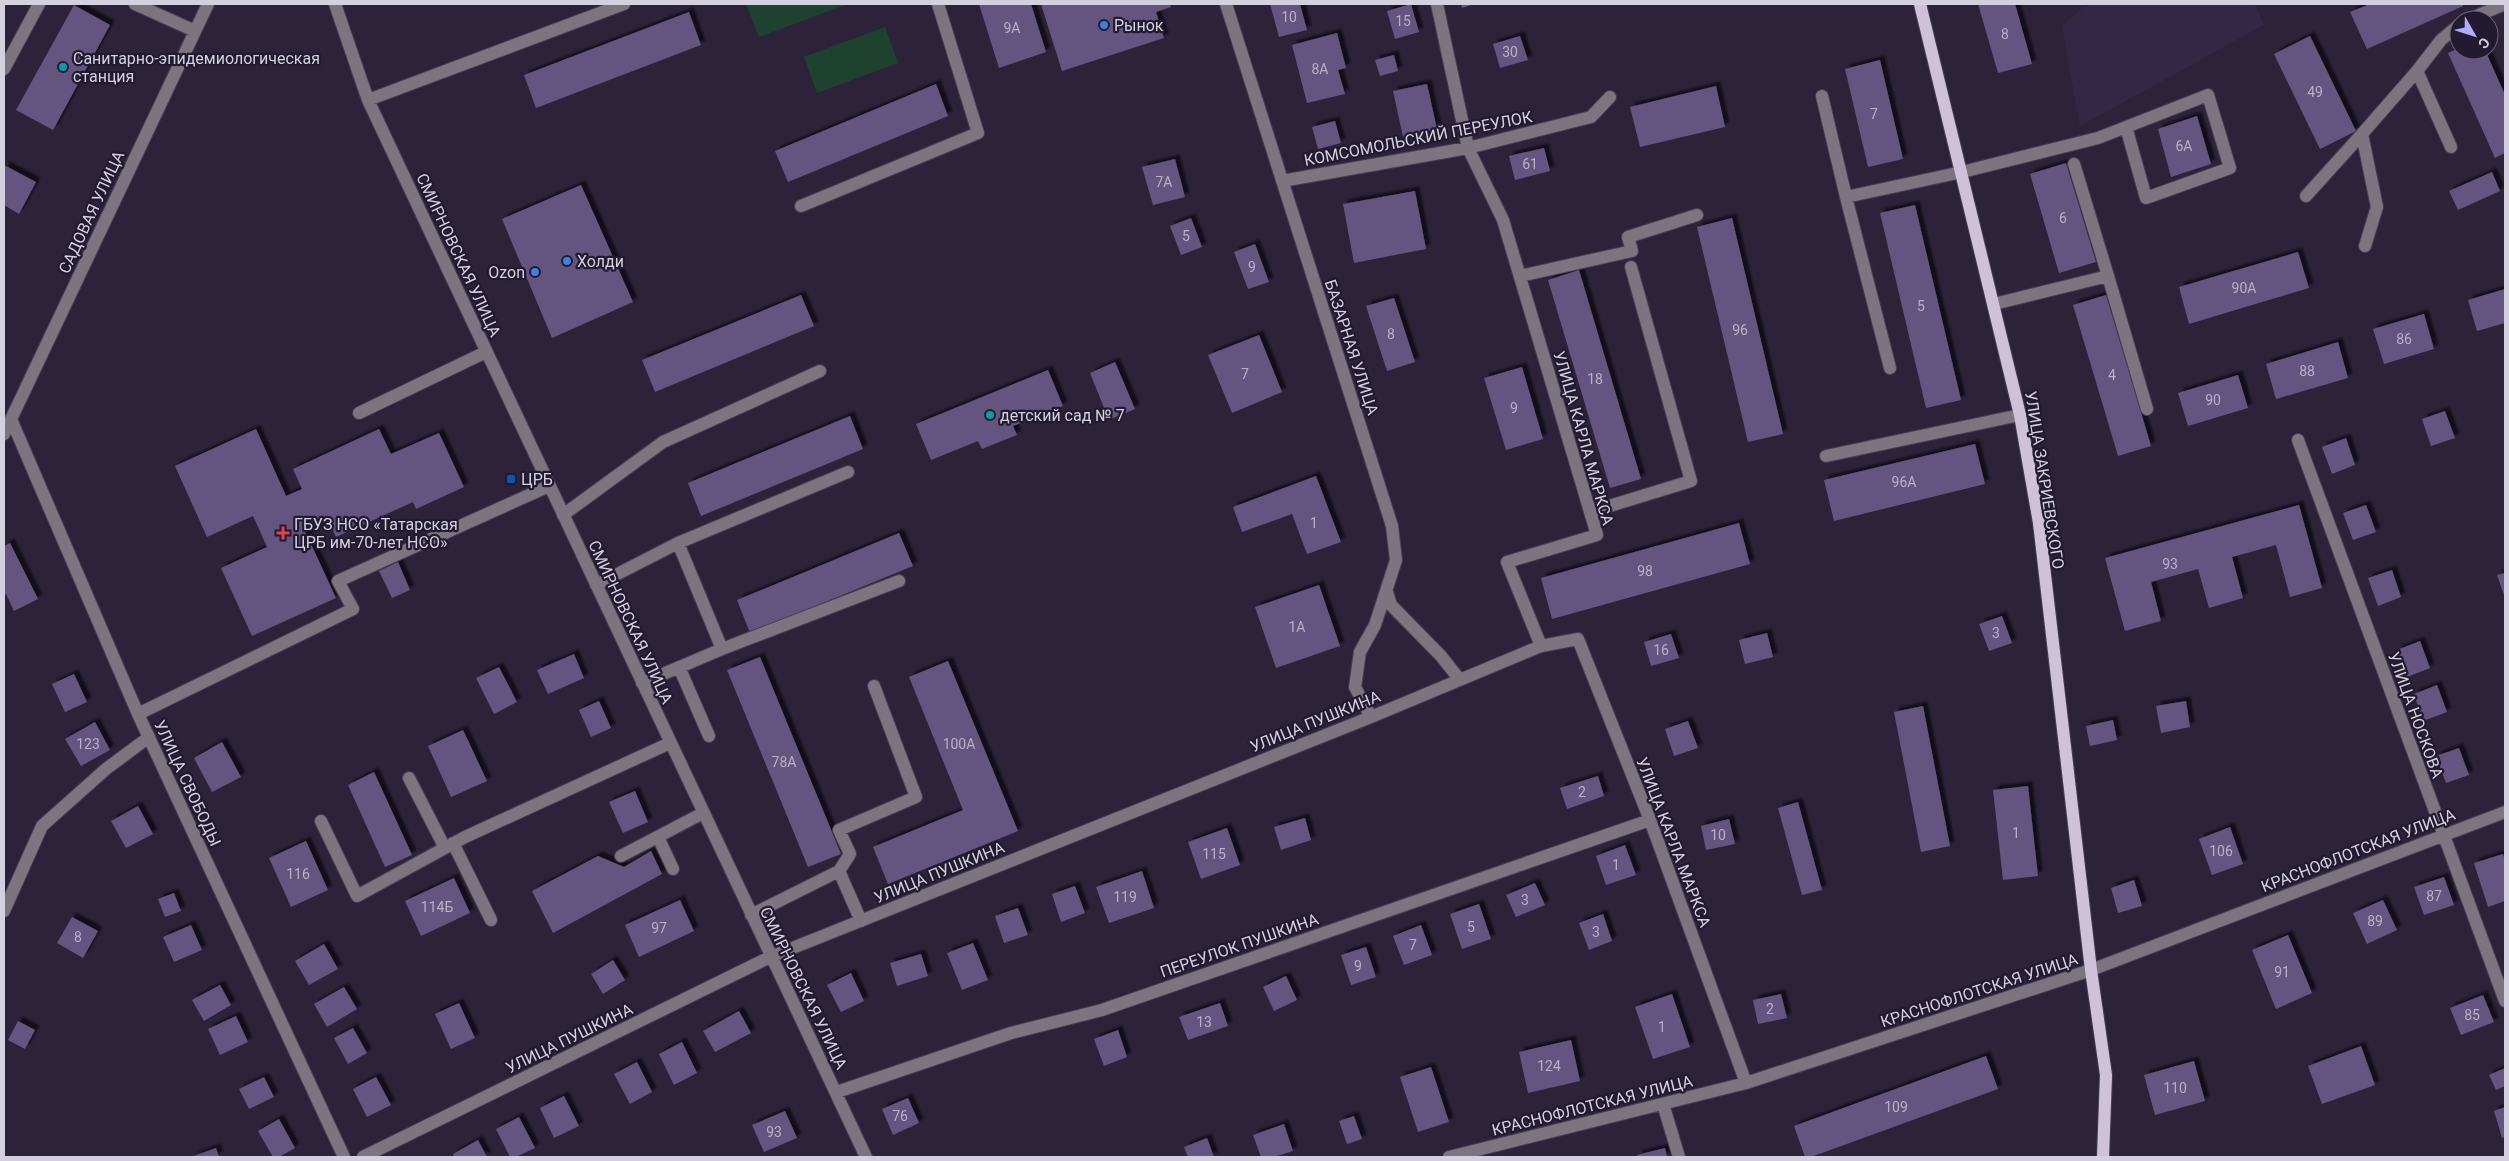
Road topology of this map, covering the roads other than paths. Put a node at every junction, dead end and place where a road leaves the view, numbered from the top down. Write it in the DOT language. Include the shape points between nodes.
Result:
graph roads {
  1 [pos="39,4"];
  2 [pos="135,4"];
  3 [pos="208,4"];
  4 [pos="335,4"];
  5 [pos="624,4"];
  6 [pos="938,4"];
  7 [pos="1226,4"];
  8 [pos="1437,4"];
  9 [pos="1920,4"];
  10 [pos="2505,4"];
  11 [pos="2491,10"];
  12 [pos="195,31"];
  13 [pos="2449,33"];
  14 [pos="4,69"];
  15 [pos="2417,70"];
  16 [pos="1822,96"];
  17 [pos="1610,97"];
  18 [pos="368,100"];
  19 [pos="2126,127"];
  20 [pos="2362,134"];
  21 [pos="1468,148"];
  22 [pos="2451,148"];
  23 [pos="2074,164"];
  24 [pos="1962,172"];
  25 [pos="1282,181"];
  26 [pos="2306,196"];
  27 [pos="1846,197"];
  28 [pos="800,206"];
  29 [pos="1697,215"];
  30 [pos="2365,246"];
  31 [pos="1631,267"];
  32 [pos="1520,276"];
  33 [pos="2108,276"];
  34 [pos="1994,304"];
  35 [pos="486,352"];
  36 [pos="1890,368"];
  37 [pos="820,371"];
  38 [pos="2147,409"];
  39 [pos="359,413"];
  40 [pos="2020,415"];
  41 [pos="11,419"];
  42 [pos="4,434"];
  43 [pos="2298,440"];
  44 [pos="1826,456"];
  45 [pos="848,472"];
  46 [pos="549,486"];
  47 [pos="1590,512"];
  48 [pos="563,515"];
  49 [pos="678,543"];
  50 [pos="899,581"];
  51 [pos="596,585"];
  52 [pos="1387,592"];
  53 [pos="1541,646"];
  54 [pos="722,649"];
  55 [pos="679,668"];
  56 [pos="1460,680"];
  57 [pos="642,683"];
  58 [pos="874,686"];
  59 [pos="138,714"];
  60 [pos="1371,717"];
  61 [pos="709,736"];
  62 [pos="149,737"];
  63 [pos="670,743"];
  64 [pos="409,778"];
  65 [pos="2505,812"];
  66 [pos="703,813"];
  67 [pos="1650,820"];
  68 [pos="321,821"];
  69 [pos="2442,835"];
  70 [pos="658,837"];
  71 [pos="449,845"];
  72 [pos="621,856"];
  73 [pos="674,869"];
  74 [pos="838,871"];
  75 [pos="4,911"];
  76 [pos="751,916"];
  77 [pos="491,920"];
  78 [pos="861,921"];
  79 [pos="770,958"];
  80 [pos="2091,970"];
  81 [pos="2505,1001"];
  82 [pos="1746,1082"];
  83 [pos="837,1092"];
  84 [pos="1663,1104"];
  85 [pos="344,1157"];
  86 [pos="362,1157"];
  87 [pos="866,1157"];
  88 [pos="1449,1157"];
  89 [pos="1679,1157"];
  90 [pos="2103,1157"];
  1 -- 14 [label="street"];
  2 -- 12 [label="street"];
  3 -- 12 [label="street, САДОВАЯ УЛИЦА"];
  4 -- 18 [label="street, СМИРНОВСКАЯ УЛИЦА"];
  5 -- 18 [label="street"];
  6 -- 28 [label="street" via="978,132"];
  7 -- 25 [label="street, БАЗАРНАЯ УЛИЦА"];
  8 -- 21 [label="street, УЛИЦА КАРЛА МАРКСА"];
  9 -- 24 [label="main road, УЛИЦА ЗАКРИЕВСКОГО"];
  10 -- 11 [label="street"];
  12 -- 41 [label="street, САДОВАЯ УЛИЦА"];
  13 -- 15 [label="street"];
  15 -- 20 [label="street"];
  15 -- 22 [label="street"];
  16 -- 27 [label="street"];
  17 -- 21 [label="street, КОМСОМОЛЬСКИЙ ПЕРЕУЛОК" via="1591,117"];
  18 -- 35 [label="street, СМИРНОВСКАЯ УЛИЦА"];
  19 -- 19 [label="street" via="2208,95 2230,168 2146,198"];
  19 -- 24 [label="street" via="2098,138"];
  20 -- 26 [label="street"];
  20 -- 30 [label="street" via="2376,207"];
  21 -- 25 [label="street, КОМСОМОЛЬСКИЙ ПЕРЕУЛОК"];
  21 -- 32 [label="street, УЛИЦА КАРЛА МАРКСА" via="1503,220"];
  23 -- 33 [label="street"];
  24 -- 27 [label="street"];
  24 -- 34 [label="main road, УЛИЦА ЗАКРИЕВСКОГО"];
  25 -- 52 [label="street, БАЗАРНАЯ УЛИЦА" via="1392,526 1396,560"];
  27 -- 36 [label="street"];
  29 -- 32 [label="street" via="1628,237 1632,251"];
  31 -- 47 [label="street" via="1690,481"];
  32 -- 47 [label="street, УЛИЦА КАРЛА МАРКСА"];
  33 -- 34 [label="street"];
  33 -- 38 [label="street"];
  34 -- 40 [label="main road, УЛИЦА ЗАКРИЕВСКОГО"];
  35 -- 39 [label="street"];
  35 -- 46 [label="street, СМИРНОВСКАЯ УЛИЦА"];
  37 -- 48 [label="street" via="663,442"];
  40 -- 44 [label="street"];
  40 -- 80 [label="main road, УЛИЦА ЗАКРИЕВСКОГО" via="2039,523"];
  41 -- 42 [label="street, САДОВАЯ УЛИЦА"];
  41 -- 59 [label="street, УЛИЦА СВОБОДЫ"];
  43 -- 69 [label="street, УЛИЦА НОСКОВА"];
  45 -- 49 [label="street"];
  46 -- 48 [label="street, СМИРНОВСКАЯ УЛИЦА"];
  46 -- 59 [label="street" via="338,581 353,609"];
  47 -- 53 [label="street, УЛИЦА КАРЛА МАРКСА" via="1597,535 1507,562"];
  48 -- 51 [label="street, СМИРНОВСКАЯ УЛИЦА"];
  49 -- 51 [label="street"];
  49 -- 54 [label="street"];
  50 -- 54 [label="street"];
  51 -- 57 [label="street, СМИРНОВСКАЯ УЛИЦА"];
  52 -- 56 [label="street" via="1391,605 1435,649"];
  52 -- 60 [label="street, БАЗАРНАЯ УЛИЦА" via="1375,625 1360,652 1355,687"];
  53 -- 56 [label="street, УЛИЦА ПУШКИНА"];
  53 -- 67 [label="street, УЛИЦА КАРЛА МАРКСА" via="1578,640"];
  54 -- 55 [label="street"];
  55 -- 57 [label="street"];
  55 -- 61 [label="street"];
  56 -- 60 [label="street, УЛИЦА ПУШКИНА"];
  57 -- 63 [label="street, СМИРНОВСКАЯ УЛИЦА"];
  58 -- 74 [label="street" via="916,797 839,830 850,854"];
  59 -- 62 [label="street, УЛИЦА СВОБОДЫ"];
  60 -- 78 [label="street, УЛИЦА ПУШКИНА"];
  62 -- 75 [label="street" via="106,768 42,826"];
  62 -- 85 [label="street, УЛИЦА СВОБОДЫ"];
  63 -- 66 [label="street, СМИРНОВСКАЯ УЛИЦА"];
  63 -- 71 [label="street"];
  64 -- 71 [label="street"];
  65 -- 69 [label="street, КРАСНОФЛОТСКАЯ УЛИЦА"];
  66 -- 70 [label="street"];
  66 -- 76 [label="street, СМИРНОВСКАЯ УЛИЦА"];
  67 -- 82 [label="street, УЛИЦА КАРЛА МАРКСА"];
  67 -- 83 [label="street, ПЕРЕУЛОК ПУШКИНА" via="1102,1010 1011,1034"];
  68 -- 71 [label="street" via="357,896"];
  69 -- 80 [label="street, КРАСНОФЛОТСКАЯ УЛИЦА"];
  69 -- 81 [label="street, УЛИЦА НОСКОВА"];
  70 -- 72 [label="street"];
  70 -- 73 [label="street"];
  71 -- 77 [label="street"];
  74 -- 76 [label="street"];
  74 -- 78 [label="street"];
  76 -- 79 [label="street, СМИРНОВСКАЯ УЛИЦА"];
  78 -- 79 [label="street, УЛИЦА ПУШКИНА"];
  79 -- 83 [label="street, СМИРНОВСКАЯ УЛИЦА"];
  79 -- 86 [label="street, УЛИЦА ПУШКИНА"];
  80 -- 82 [label="street, КРАСНОФЛОТСКАЯ УЛИЦА"];
  80 -- 90 [label="main road, УЛИЦА ЗАКРИЕВСКОГО" via="2106,1075"];
  82 -- 84 [label="street, КРАСНОФЛОТСКАЯ УЛИЦА"];
  83 -- 87 [label="street, СМИРНОВСКАЯ УЛИЦА"];
  84 -- 88 [label="street, КРАСНОФЛОТСКАЯ УЛИЦА"];
  84 -- 89 [label="street"];
}
